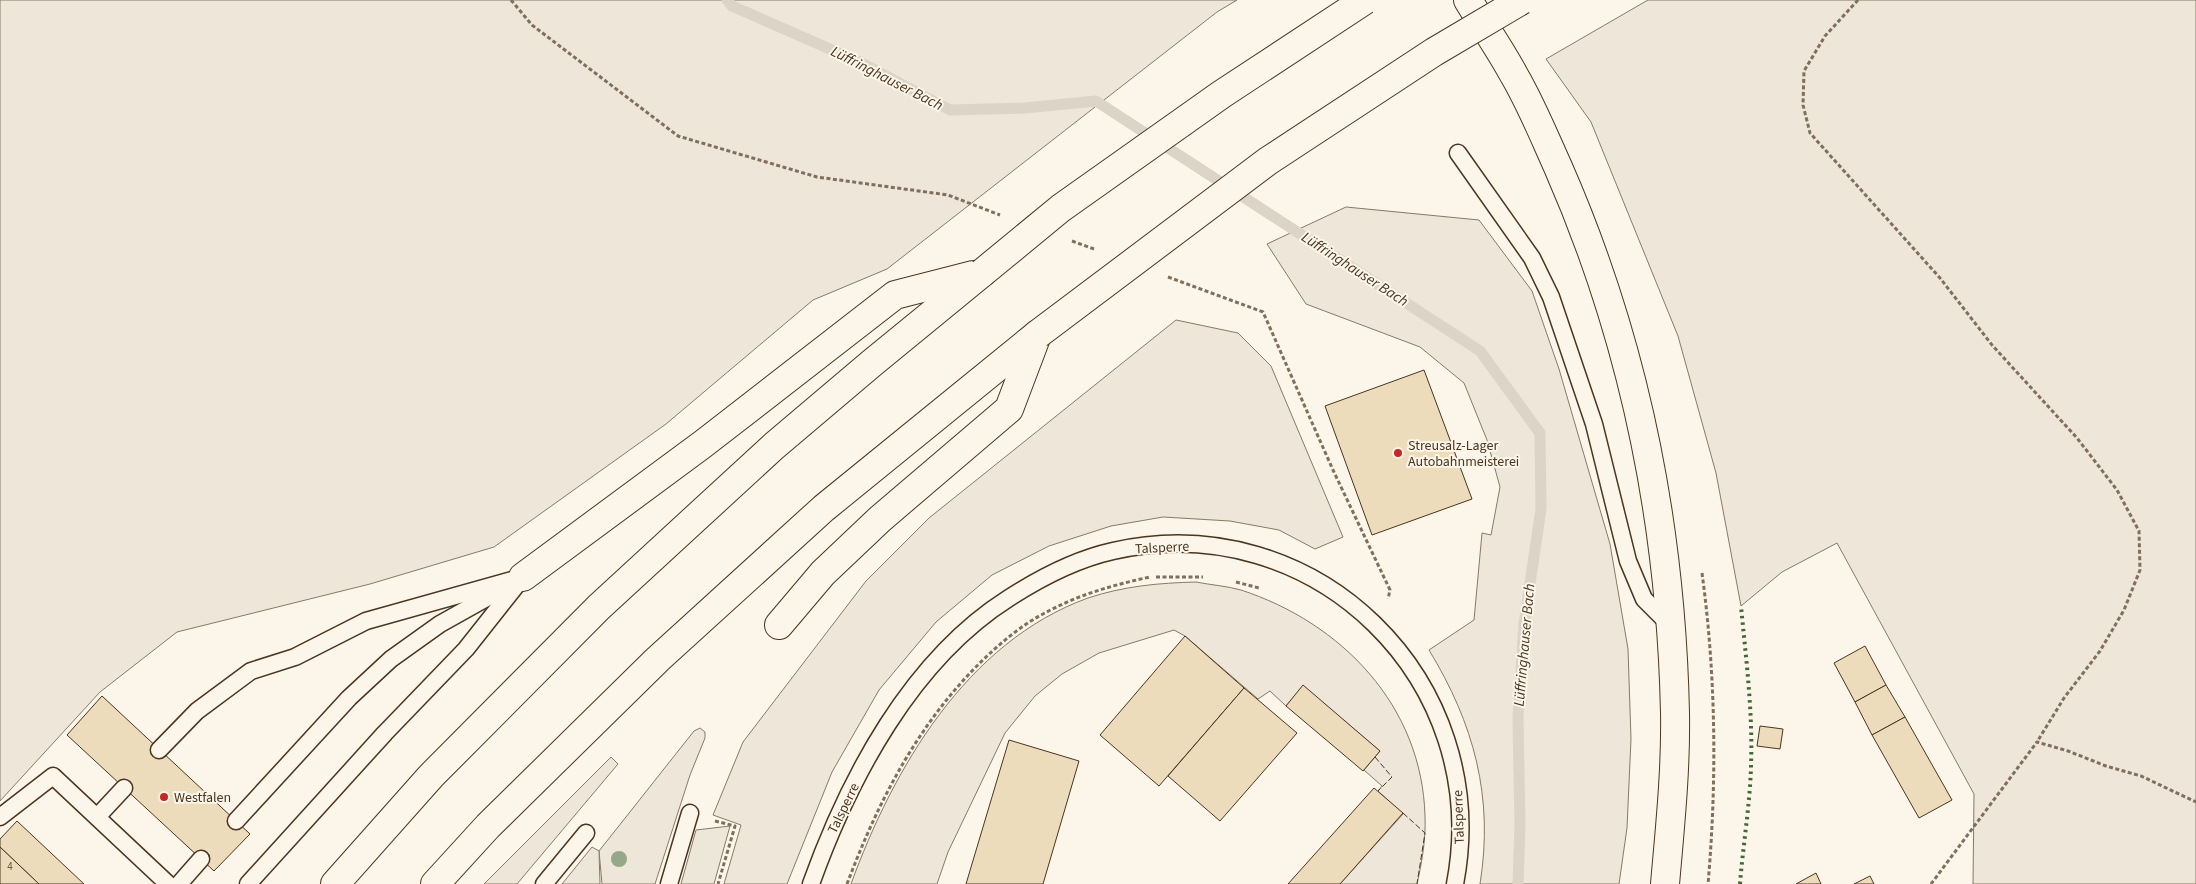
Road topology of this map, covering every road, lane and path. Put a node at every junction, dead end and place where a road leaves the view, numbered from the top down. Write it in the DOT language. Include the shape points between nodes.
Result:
graph roads {
  1 [pos="1365,0"];
  2 [pos="1468,0"];
  3 [pos="1522,0"];
  4 [pos="1858,0"];
  5 [pos="1458,153"];
  6 [pos="982,273"];
  7 [pos="1038,334"];
  8 [pos="523,577"];
  9 [pos="1209,578"];
  10 [pos="1228,580"];
  11 [pos="1264,590"];
  12 [pos="779,624"];
  13 [pos="1671,626"];
  14 [pos="2037,742"];
  15 [pos="159,750"];
  16 [pos="124,788"];
  17 [pos="2196,802"];
  18 [pos="690,813"];
  19 [pos="0,817"];
  20 [pos="97,817"];
  21 [pos="236,821"];
  22 [pos="586,833"];
  23 [pos="201,859"];
  24 [pos="168,884"];
  25 [pos="179,884"];
  26 [pos="248,884"];
  27 [pos="335,884"];
  28 [pos="435,884"];
  29 [pos="544,884"];
  30 [pos="669,884"];
  31 [pos="718,884"];
  32 [pos="811,884"];
  33 [pos="847,884"];
  34 [pos="1455,884"];
  35 [pos="1665,884"];
  36 [pos="1932,884"];
  1 -- 6 [label="main road, bridge" via="1222,94 1061,208"];
  2 -- 13 [label="main road" via="1515,76 1532,111 1575,206 1605,288 1633,383 1649,457 1662,536"];
  3 -- 7 [label="main road, bridge" via="1434,52 1268,161"];
  4 -- 14 [label="path" via="1825,36 1804,71 1803,105 1810,133 1940,278 1992,345 2077,438 2118,490 2139,531 2140,570 2124,610 2100,651 2064,698"];
  5 -- 13 [label="lane" via="1532,258 1552,297 1594,424 1628,561 1644,599"];
  6 -- 8 [label="main road" via="895,295 711,438"];
  6 -- 27 [label="main road" via="774,446 599,607 431,776"];
  7 -- 12 [label="main road" via="1009,409 880,519 823,573"];
  7 -- 28 [label="main road" via="824,508 658,658 488,826"];
  8 -- 15 [label="lane" via="366,621 295,657 251,671 197,711"];
  8 -- 21 [label="lane" via="440,624 391,659 348,698"];
  8 -- 26 [label="lane" via="466,649"];
  9 -- 33 [label="path" via="1152,577 1119,583 1042,614 1006,638 962,681 900,765"];
  10 -- 11 [label="path"];
  13 -- 35 [label="main road" via="1674,779"];
  14 -- 17 [label="path" via="2141,776"];
  14 -- 36 [label="path"];
  16 -- 20 [label="lane"];
  18 -- 30 [label="lane"];
  18 -- 31 [label="path" via="735,826"];
  19 -- 20 [label="lane" via="53,776"];
  20 -- 24 [label="lane"];
  22 -- 29 [label="lane"];
  23 -- 25 [label="lane"];
  32 -- 34 [label="lane, Talsperre" via="826,843 876,743 908,696 957,640 1007,599 1056,572 1112,551 1176,544 1239,551 1300,571 1360,610 1397,647 1425,688 1446,736 1454,765 1460,801"];
}
